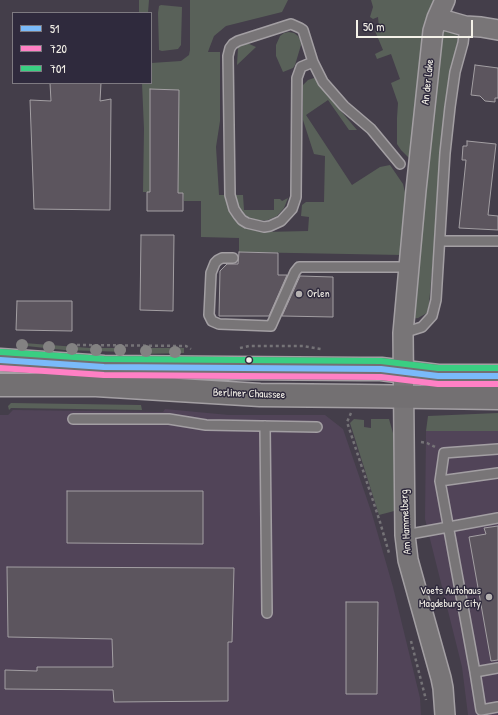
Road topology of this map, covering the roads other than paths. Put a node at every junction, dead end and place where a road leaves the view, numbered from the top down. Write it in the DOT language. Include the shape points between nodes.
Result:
graph roads {
  1 [pos="445,0"];
  2 [pos="437,18"];
  3 [pos="465,26"];
  4 [pos="498,30"];
  5 [pos="313,62"];
  6 [pos="400,164"];
  7 [pos="440,241"];
  8 [pos="498,241"];
  9 [pos="233,258"];
  10 [pos="408,267"];
  11 [pos="403,333"];
  12 [pos="0,360"];
  13 [pos="403,373"];
  14 [pos="498,376"];
  15 [pos="0,385"];
  16 [pos="403,397"];
  17 [pos="498,398"];
  18 [pos="73,419"];
  19 [pos="265,426"];
  20 [pos="317,427"];
  21 [pos="498,449"];
  22 [pos="498,473"];
  23 [pos="440,481"];
  24 [pos="498,518"];
  25 [pos="448,527"];
  26 [pos="405,535"];
  27 [pos="267,613"];
  28 [pos="498,668"];
  29 [pos="475,672"];
  30 [pos="498,707"];
  31 [pos="445,715"];
  1 -- 2 [label="street, An der Lake"];
  2 -- 3 [label="street"];
  2 -- 10 [label="street, An der Lake" via="433,31"];
  3 -- 4 [label="street"];
  3 -- 7 [label="lane" via="450,108"];
  5 -- 5 [label="lane" via="302,30 291,24 235,42 229,51 230,195 234,209 247,223 264,227 276,224 289,213 295,203 296,78 301,67"];
  5 -- 6 [label="lane" via="323,82 338,100 371,129"];
  7 -- 8 [label="lane"];
  7 -- 11 [label="lane" via="436,300 432,316 422,327"];
  9 -- 10 [label="lane" via="218,260 211,273 209,315 212,321 219,324 271,326 299,268"];
  10 -- 11 [label="street, An der Lake"];
  11 -- 13 [label="street, An der Lake"];
  12 -- 13 [label="main road" via="104,367 361,369"];
  13 -- 14 [label="main road"];
  13 -- 16 [label="street, Am Hammelberg"];
  15 -- 16 [label="main road, Berliner Chaussee" via="96,385 260,395"];
  16 -- 17 [label="main road, Berliner Chaussee"];
  16 -- 26 [label="street, Am Hammelberg"];
  18 -- 19 [label="lane" via="154,415 206,425"];
  19 -- 20 [label="lane"];
  19 -- 27 [label="lane"];
  21 -- 23 [label="lane" via="444,453"];
  22 -- 23 [label="lane"];
  23 -- 25 [label="lane"];
  24 -- 25 [label="lane"];
  25 -- 26 [label="lane"];
  25 -- 29 [label="lane"];
  26 -- 31 [label="street, Am Hammelberg" via="408,560 442,678"];
  28 -- 29 [label="lane"];
  29 -- 30 [label="lane" via="481,710"];
}
